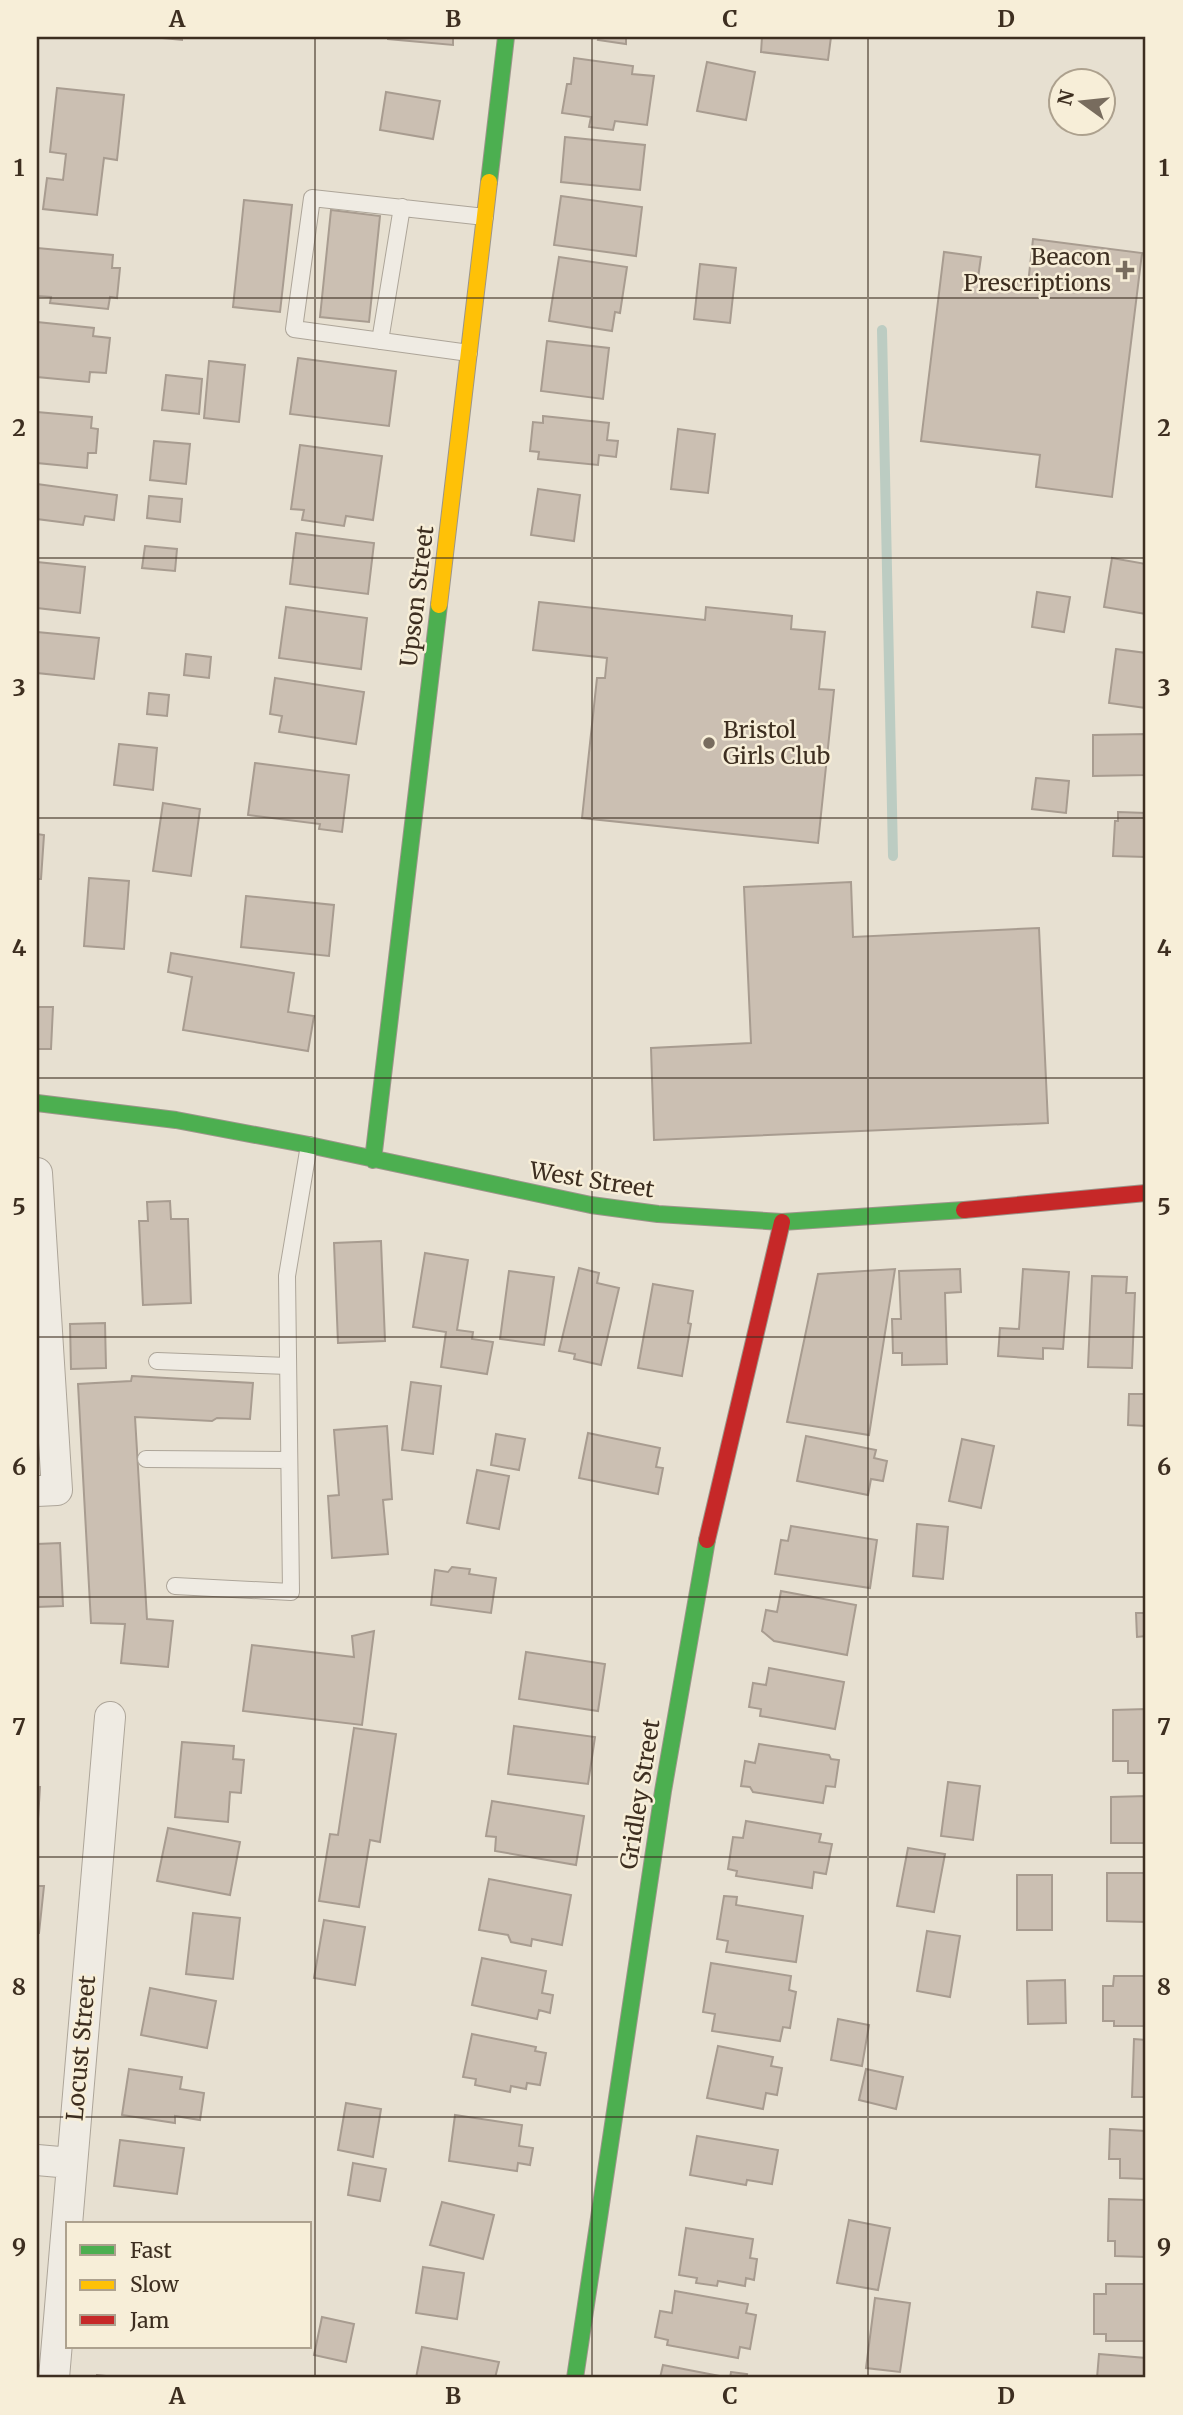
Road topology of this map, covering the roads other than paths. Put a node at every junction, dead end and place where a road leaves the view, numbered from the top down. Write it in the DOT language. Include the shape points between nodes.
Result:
graph roads {
  1 [pos="506,37"];
  2 [pos="402,208"];
  3 [pos="485,217"];
  4 [pos="380,341"];
  5 [pos="469,353"];
  6 [pos="37,1103"];
  7 [pos="309,1145"];
  8 [pos="373,1160"];
  9 [pos="37,1173"];
  10 [pos="1146,1193"];
  11 [pos="782,1222"];
  12 [pos="157,1361"];
  13 [pos="288,1367"];
  14 [pos="146,1459"];
  15 [pos="289,1460"];
  16 [pos="37,1491"];
  17 [pos="175,1587"];
  18 [pos="110,1717"];
  19 [pos="37,2160"];
  20 [pos="71,2163"];
  21 [pos="66,2222"];
  22 [pos="66,2226"];
  23 [pos="54,2378"];
  24 [pos="575,2378"];
  1 -- 3 [label="street, Upson Street"];
  2 -- 3 [label="lane"];
  2 -- 4 [label="lane"];
  2 -- 4 [label="lane" via="312,198 294,329"];
  3 -- 5 [label="street, Upson Street"];
  4 -- 5 [label="lane"];
  5 -- 8 [label="street, Upson Street"];
  6 -- 7 [label="street, West Street" via="125,1112"];
  7 -- 8 [label="street, West Street"];
  7 -- 13 [label="lane" via="287,1276"];
  8 -- 11 [label="street, West Street" via="591,1205"];
  9 -- 16 [label="street" via="57,1490"];
  10 -- 11 [label="street, West Street"];
  11 -- 24 [label="street, Gridley Street" via="709,1530 663,1791"];
  12 -- 13 [label="lane"];
  13 -- 15 [label="lane"];
  14 -- 15 [label="lane"];
  15 -- 17 [label="lane" via="291,1592"];
  18 -- 20 [label="street, Locust Street"];
  19 -- 20 [label="street"];
  20 -- 21 [label="street, Locust Street"];
  22 -- 23 [label="street, Locust Street"];
}
